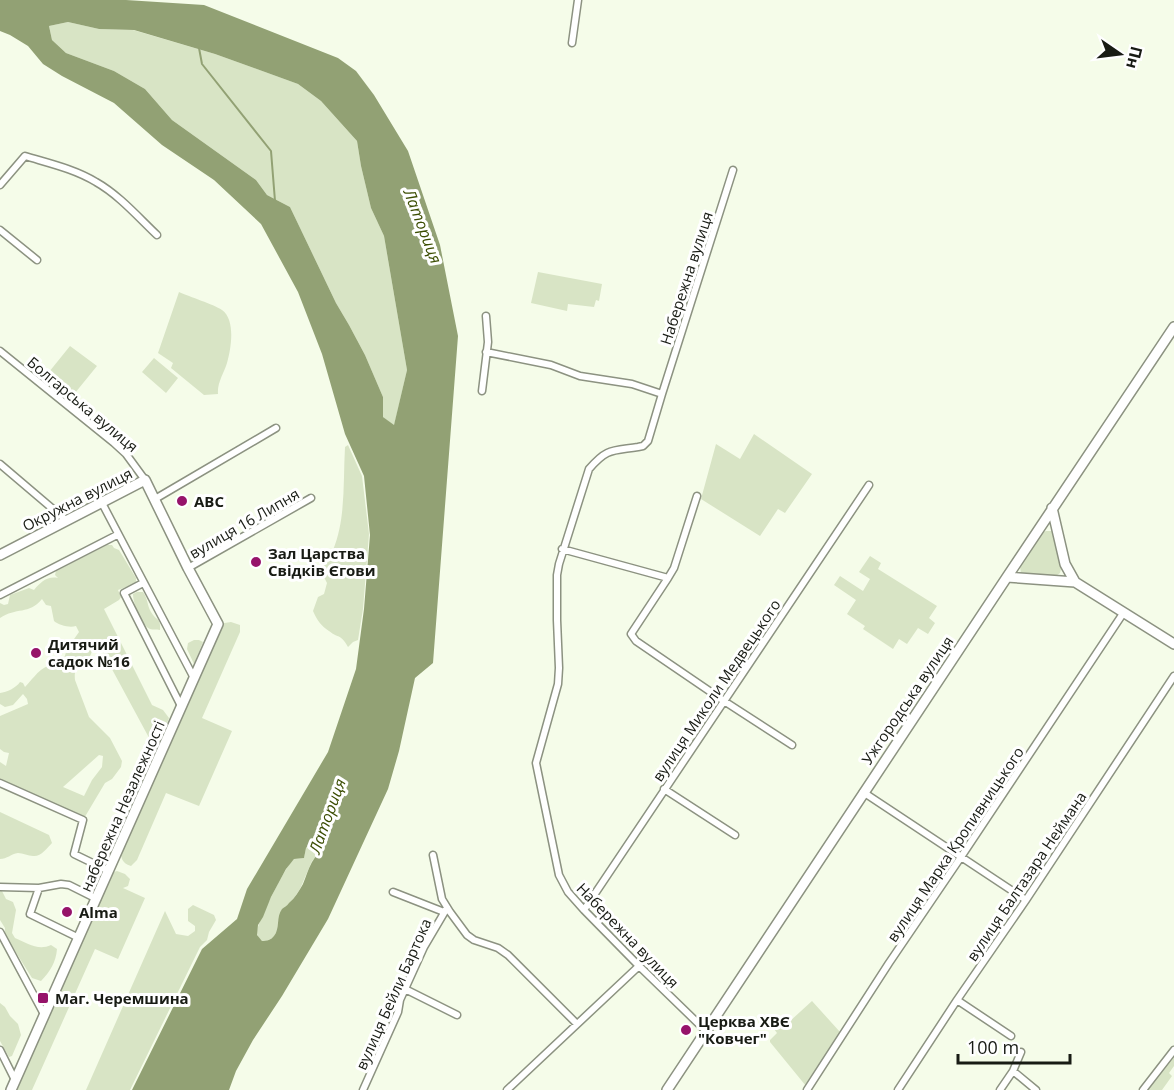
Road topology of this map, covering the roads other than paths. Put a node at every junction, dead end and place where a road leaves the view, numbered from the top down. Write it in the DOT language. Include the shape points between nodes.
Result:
graph roads {
  1 [pos="578,0"];
  2 [pos="572,43"];
  3 [pos="733,170"];
  4 [pos="0,185"];
  5 [pos="0,230"];
  6 [pos="157,235"];
  7 [pos="37,260"];
  8 [pos="486,316"];
  9 [pos="1174,327"];
  10 [pos="0,351"];
  11 [pos="486,352"];
  12 [pos="482,391"];
  13 [pos="662,394"];
  14 [pos="276,428"];
  15 [pos="0,464"];
  16 [pos="145,480"];
  17 [pos="869,485"];
  18 [pos="697,496"];
  19 [pos="311,498"];
  20 [pos="155,499"];
  21 [pos="102,503"];
  22 [pos="1052,508"];
  23 [pos="68,521"];
  24 [pos="117,535"];
  25 [pos="562,549"];
  26 [pos="0,555"];
  27 [pos="188,568"];
  28 [pos="1007,576"];
  29 [pos="668,578"];
  30 [pos="1075,582"];
  31 [pos="143,583"];
  32 [pos="0,595"];
  33 [pos="1124,612"];
  34 [pos="1174,644"];
  35 [pos="1174,676"];
  36 [pos="194,679"];
  37 [pos="724,701"];
  38 [pos="182,706"];
  39 [pos="792,745"];
  40 [pos="0,783"];
  41 [pos="664,789"];
  42 [pos="863,792"];
  43 [pos="735,835"];
  44 [pos="433,855"];
  45 [pos="961,857"];
  46 [pos="110,871"];
  47 [pos="0,887"];
  48 [pos="39,888"];
  49 [pos="393,892"];
  50 [pos="97,898"];
  51 [pos="1026,900"];
  52 [pos="446,910"];
  53 [pos="584,910"];
  54 [pos="0,932"];
  55 [pos="79,938"];
  56 [pos="639,966"];
  57 [pos="405,989"];
  58 [pos="957,1000"];
  59 [pos="457,1015"];
  60 [pos="45,1016"];
  61 [pos="577,1024"];
  62 [pos="706,1031"];
  63 [pos="1011,1036"];
  64 [pos="0,1050"];
  65 [pos="1174,1050"];
  66 [pos="1021,1052"];
  67 [pos="1013,1071"];
  68 [pos="15,1080"];
  69 [pos="11,1090"];
  70 [pos="363,1090"];
  71 [pos="507,1090"];
  72 [pos="667,1090"];
  73 [pos="807,1090"];
  74 [pos="898,1090"];
  75 [pos="1000,1090"];
  76 [pos="1036,1090"];
  77 [pos="1143,1090"];
  1 -- 2 [label="street"];
  3 -- 13 [label="street, Набережна вулиця"];
  4 -- 6 [label="street" via="25,156 96,182"];
  5 -- 7 [label="street"];
  8 -- 11 [label="street"];
  9 -- 22 [label="street, Ужгородська вулиця"];
  10 -- 16 [label="street, Болгарська вулиця" via="114,443"];
  11 -- 12 [label="street"];
  11 -- 13 [label="street"];
  13 -- 25 [label="street, Набережна вулиця" via="648,441 643,446 606,452 589,469"];
  14 -- 20 [label="street"];
  15 -- 23 [label="street"];
  16 -- 20 [label="street, Окружна вулиця"];
  16 -- 21 [label="street, Окружна вулиця"];
  17 -- 37 [label="street, вулиця Миколи Медвецького"];
  18 -- 29 [label="street"];
  19 -- 27 [label="street, вулиця 16 Липня"];
  20 -- 27 [label="street, Окружна вулиця"];
  21 -- 23 [label="street, Окружна вулиця"];
  21 -- 24 [label="street"];
  22 -- 28 [label="street, Ужгородська вулиця"];
  22 -- 30 [label="street" via="1065,564"];
  23 -- 26 [label="street, Окружна вулиця"];
  24 -- 31 [label="street"];
  24 -- 32 [label="street"];
  25 -- 29 [label="street"];
  25 -- 53 [label="street, Набережна вулиця" via="557,575 558,684 536,763 559,875"];
  27 -- 36 [label="street, набережна Незалежності" via="218,624"];
  28 -- 30 [label="street"];
  28 -- 42 [label="street, Ужгородська вулиця"];
  29 -- 37 [label="street" via="631,634"];
  30 -- 33 [label="street"];
  31 -- 36 [label="street"];
  31 -- 38 [label="street" via="124,593"];
  33 -- 34 [label="street"];
  33 -- 45 [label="street, вулиця Марка Кропивницького"];
  35 -- 51 [label="street, вулиця Балтазара Неймана"];
  36 -- 38 [label="street, набережна Незалежності"];
  37 -- 39 [label="street"];
  37 -- 41 [label="street, вулиця Миколи Медвецького"];
  38 -- 46 [label="street, набережна Незалежності"];
  40 -- 46 [label="street" via="82,820 74,854"];
  41 -- 43 [label="street"];
  41 -- 53 [label="street, вулиця Миколи Медвецького"];
  42 -- 45 [label="street"];
  42 -- 62 [label="street, Ужгородська вулиця"];
  44 -- 52 [label="street"];
  45 -- 51 [label="street"];
  45 -- 73 [label="street, вулиця Марка Кропивницького"];
  46 -- 50 [label="street, набережна Незалежності"];
  47 -- 48 [label="street"];
  48 -- 50 [label="street" via="69,885"];
  48 -- 55 [label="street" via="30,914"];
  49 -- 52 [label="street"];
  50 -- 55 [label="street, набережна Незалежності"];
  51 -- 58 [label="street, вулиця Балтазара Неймана"];
  52 -- 57 [label="street, вулиця Бейли Бартока"];
  52 -- 61 [label="street" via="467,935 508,955"];
  53 -- 56 [label="street, Набережна вулиця"];
  54 -- 60 [label="street"];
  55 -- 60 [label="street, набережна Незалежності"];
  56 -- 61 [label="street"];
  56 -- 62 [label="street, Набережна вулиця"];
  57 -- 59 [label="street"];
  57 -- 70 [label="street, вулиця Бейли Бартока"];
  58 -- 63 [label="street"];
  58 -- 74 [label="street, вулиця Балтазара Неймана"];
  60 -- 68 [label="street, набережна Незалежності"];
  61 -- 71 [label="street"];
  62 -- 72 [label="street, Ужгородська вулиця"];
  64 -- 68 [label="street"];
  65 -- 77 [label="street"];
  66 -- 67 [label="street"];
  67 -- 75 [label="street"];
  67 -- 76 [label="street"];
  68 -- 69 [label="street, набережна Незалежності"];
}
